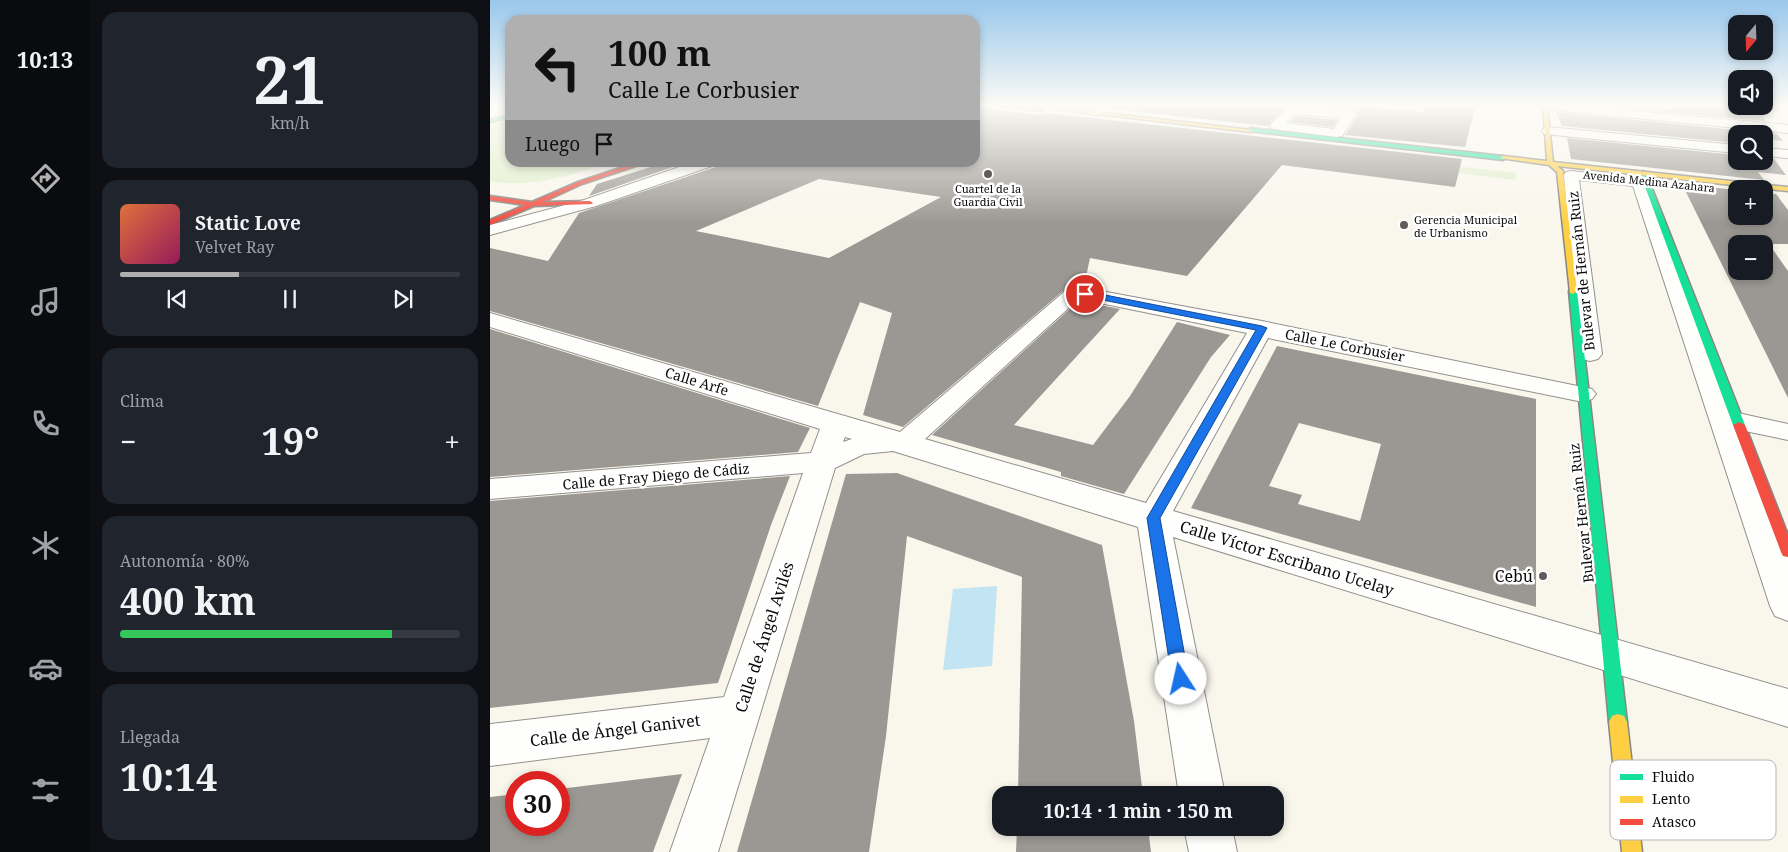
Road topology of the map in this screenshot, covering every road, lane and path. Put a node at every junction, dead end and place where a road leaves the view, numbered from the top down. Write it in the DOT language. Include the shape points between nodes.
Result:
graph roads {
  1 [pos="1336,145"];
  2 [pos="1387,145"];
  3 [pos="1549,145"];
  4 [pos="1692,145"];
  5 [pos="1728,148"];
  6 [pos="1773,153"];
  7 [pos="1788,154"];
  8 [pos="1550,163"];
  9 [pos="630,167"];
  10 [pos="695,167"];
  11 [pos="1560,171"];
  12 [pos="1645,177"];
  13 [pos="580,184"];
  14 [pos="1728,189"];
  15 [pos="1788,190"];
  16 [pos="1773,194"];
  17 [pos="1788,196"];
  18 [pos="490,197"];
  19 [pos="590,203"];
  20 [pos="533,204"];
  21 [pos="490,223"];
  22 [pos="490,230"];
  23 [pos="490,320"];
  24 [pos="1262,328"];
  25 [pos="1584,394"];
  26 [pos="1738,421"];
  27 [pos="836,423"];
  28 [pos="1788,432"];
  29 [pos="904,443"];
  30 [pos="822,462"];
  31 [pos="490,489"];
  32 [pos="1153,518"];
  33 [pos="1788,552"];
  34 [pos="1788,606"];
  35 [pos="1618,658"];
  36 [pos="1788,708"];
  37 [pos="739,715"];
  38 [pos="490,745"];
  39 [pos="1625,760"];
  40 [pos="1634,760"];
  41 [pos="1200,786"];
  42 [pos="1210,836"];
  43 [pos="694,852"];
  44 [pos="1213,852"];
  1 -- 11 [label="main road, Avenida Medina Azahara"];
  2 -- 8 [label="main road, Avenida Medina Azahara"];
  3 -- 8 [label="main road"];
  4 -- 5 [label="street"];
  6 -- 7 [label="street"];
  8 -- 11 [label="main road"];
  8 -- 12 [label="main road, Avenida Medina Azahara"];
  9 -- 13 [label="main road"];
  10 -- 19 [label="street"];
  11 -- 12 [label="main road, Avenida Medina Azahara"];
  11 -- 25 [label="main road, Bulevar Hernán Ruiz"];
  12 -- 14 [label="main road, Avenida Medina Azahara"];
  12 -- 15 [label="main road, Avenida Medina Azahara"];
  12 -- 26 [label="main road"];
  13 -- 18 [label="main road"];
  13 -- 20 [label="main road"];
  16 -- 17 [label="main road"];
  18 -- 20 [label="main road"];
  19 -- 20 [label="main road"];
  19 -- 22 [label="street"];
  20 -- 21 [label="main road"];
  23 -- 27 [label="street, Calle Arfe"];
  24 -- 25 [label="street, Calle Le Corbusier"];
  24 -- 29 [label="street, Calle Le Corbusier" via="1095,295 1078,295 1066,300"];
  24 -- 32 [label="street"];
  25 -- 35 [label="main road, Bulevar Hernán Ruiz"];
  26 -- 28 [label="street"];
  26 -- 33 [label="main road"];
  27 -- 29 [label="street, Calle Arfe"];
  27 -- 30 [label="street, Calle de Ángel Avilés"];
  29 -- 30 [label="street, Calle de Fray Diego de Cádiz" via="859,446"];
  29 -- 32 [label="street, Calle Víctor Escribano Ucelay"];
  30 -- 31 [label="street, Calle de Fray Diego de Cádiz"];
  30 -- 37 [label="street, Calle de Ángel Avilés"];
  32 -- 35 [label="street, Calle Víctor Escribano Ucelay"];
  32 -- 41 [label="street"];
  34 -- 35 [label="street, Bulevar de Hernán Ruiz" via="1639,182 1570,174"];
  35 -- 36 [label="street, Calle Víctor Escribano Ucelay"];
  35 -- 39 [label="main road, Bulevar Hernán Ruiz"];
  35 -- 40 [label="street, Bulevar de Hernán Ruiz"];
  37 -- 38 [label="street, Calle de Ángel Ganivet"];
  37 -- 43 [label="street, Calle de Ángel Avilés"];
  42 -- 44 [label="street"];
}
